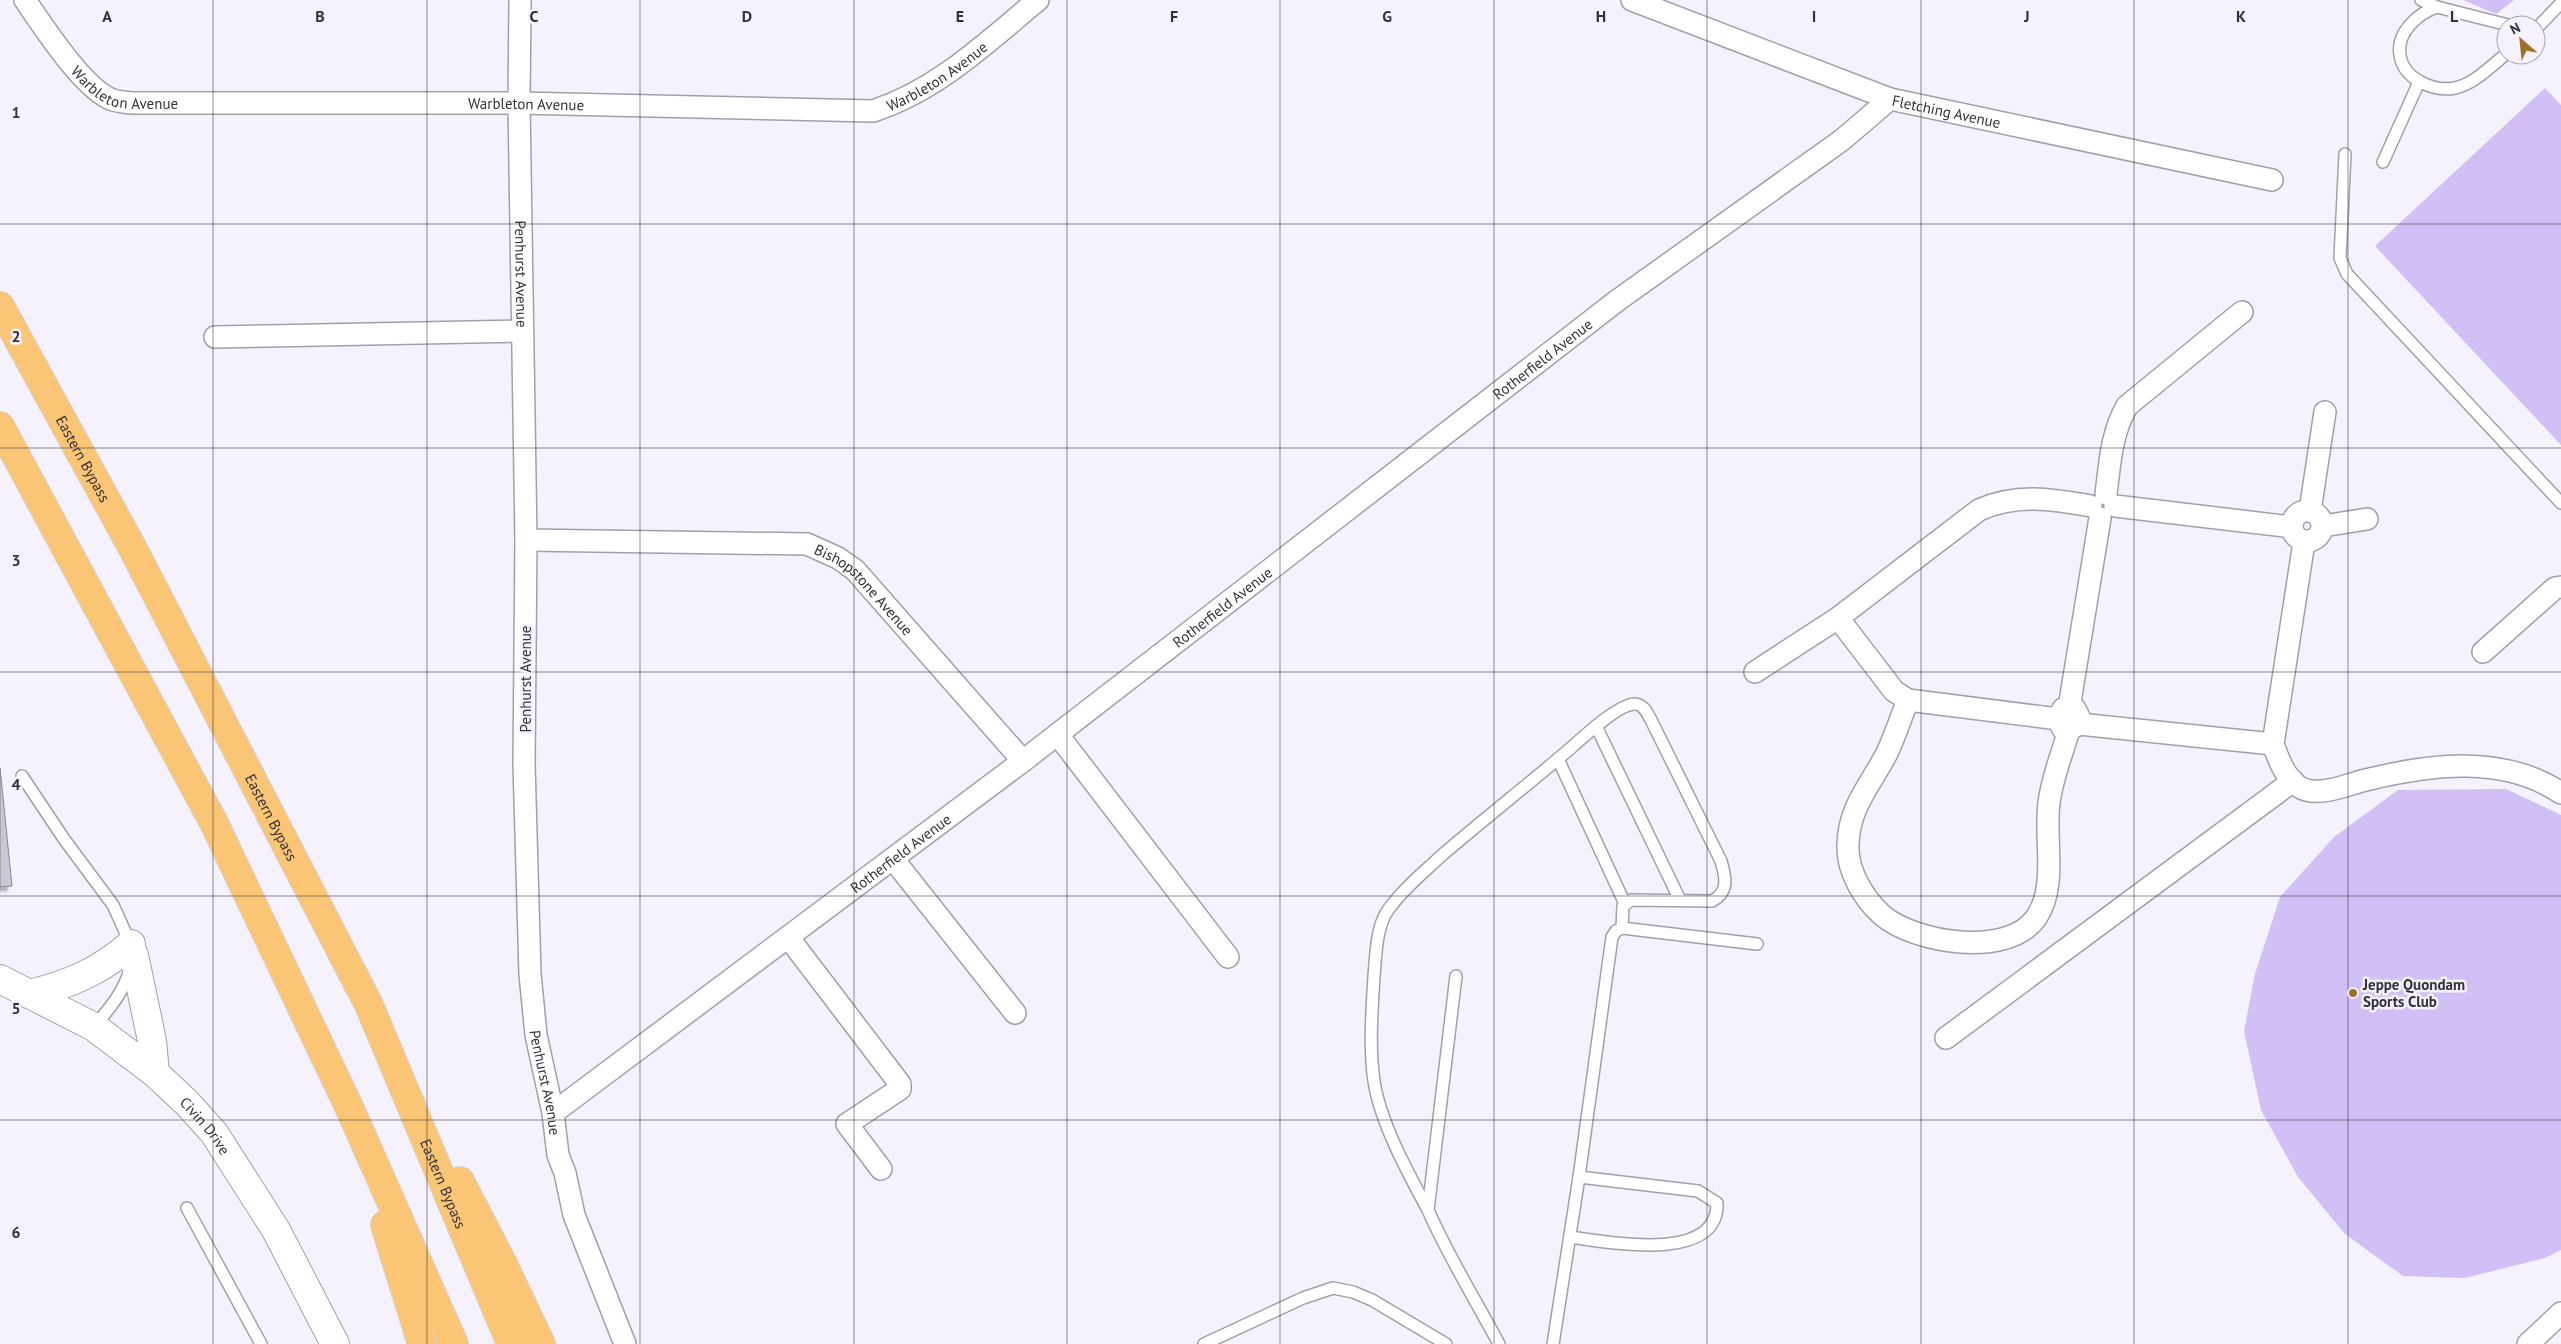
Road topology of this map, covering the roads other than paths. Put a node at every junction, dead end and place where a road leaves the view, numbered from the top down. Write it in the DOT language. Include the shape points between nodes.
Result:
graph roads {
  1 [pos="25,0"];
  2 [pos="520,0"];
  3 [pos="1038,0"];
  4 [pos="1632,0"];
  5 [pos="2421,0"];
  6 [pos="2561,3"];
  7 [pos="2437,7"];
  8 [pos="2546,19"];
  9 [pos="2496,22"];
  10 [pos="2496,62"];
  11 [pos="2420,82"];
  12 [pos="1890,99"];
  13 [pos="519,103"];
  14 [pos="2345,154"];
  15 [pos="2382,162"];
  16 [pos="2272,180"];
  17 [pos="0,306"];
  18 [pos="2242,312"];
  19 [pos="522,331"];
  20 [pos="215,337"];
  21 [pos="2325,412"];
  22 [pos="0,426"];
  23 [pos="2561,503"];
  24 [pos="2103,506"];
  25 [pos="2317,518"];
  26 [pos="2367,519"];
  27 [pos="2298,534"];
  28 [pos="526,540"];
  29 [pos="2561,587"];
  30 [pos="1838,618"];
  31 [pos="2483,652"];
  32 [pos="1755,672"];
  33 [pos="1908,700"];
  34 [pos="2069,720"];
  35 [pos="1596,726"];
  36 [pos="1058,735"];
  37 [pos="2273,744"];
  38 [pos="1558,759"];
  39 [pos="1023,761"];
  40 [pos="22,776"];
  41 [pos="2293,781"];
  42 [pos="2561,792"];
  43 [pos="894,860"];
  44 [pos="1680,900"];
  45 [pos="1625,904"];
  46 [pos="1622,928"];
  47 [pos="788,938"];
  48 [pos="1757,944"];
  49 [pos="132,949"];
  50 [pos="1228,957"];
  51 [pos="1456,976"];
  52 [pos="0,979"];
  53 [pos="29,994"];
  54 [pos="369,1005"];
  55 [pos="1015,1013"];
  56 [pos="94,1027"];
  57 [pos="1946,1038"];
  58 [pos="154,1073"];
  59 [pos="350,1109"];
  60 [pos="553,1113"];
  61 [pos="881,1169"];
  62 [pos="1579,1178"];
  63 [pos="187,1208"];
  64 [pos="1428,1210"];
  65 [pos="1570,1237"];
  66 [pos="2561,1313"];
  67 [pos="261,1344"];
  68 [pos="335,1344"];
  69 [pos="422,1344"];
  70 [pos="454,1344"];
  71 [pos="511,1344"];
  72 [pos="541,1344"];
  73 [pos="625,1344"];
  74 [pos="1204,1344"];
  75 [pos="1446,1344"];
  76 [pos="1498,1344"];
  77 [pos="1553,1344"];
  78 [pos="2528,1344"];
  1 -- 13 [label="street, Warbleton Avenue" via="62,53 88,82 112,100 132,103"];
  2 -- 13 [label="street, Penhurst Avenue"];
  3 -- 13 [label="street, Warbleton Avenue" via="949,72 919,92 873,111"];
  4 -- 12 [label="street, Fletching Avenue"];
  5 -- 7 [label="lane"];
  6 -- 8 [label="lane"];
  7 -- 9 [label="lane"];
  7 -- 11 [label="lane" via="2415,19 2402,37 2400,56"];
  10 -- 11 [label="lane" via="2474,80 2455,88 2435,88"];
  11 -- 15 [label="lane"];
  12 -- 16 [label="street, Fletching Avenue"];
  12 -- 36 [label="street, Rotherfield Avenue" via="1842,140 1610,306"];
  13 -- 19 [label="street, Penhurst Avenue"];
  14 -- 23 [label="lane" via="2340,258 2347,274"];
  17 -- 54 [label="highway, Eastern Bypass" via="137,556"];
  18 -- 24 [label="street" via="2127,406 2112,442"];
  19 -- 20 [label="street"];
  19 -- 28 [label="street, Penhurst Avenue"];
  21 -- 25 [label="street"];
  22 -- 59 [label="highway" via="214,824"];
  24 -- 27 [label="street"];
  24 -- 30 [label="street" via="2044,498 1994,503 1979,510"];
  24 -- 34 [label="street"];
  25 -- 26 [label="street"];
  25 -- 27 [label="street" via="2317,538"];
  25 -- 27 [label="street" via="2297,514"];
  27 -- 37 [label="street"];
  28 -- 39 [label="street, Bishopstone Avenue" via="807,544 826,551 855,570"];
  28 -- 60 [label="street, Penhurst Avenue" via="524,764 530,974 536,1035"];
  29 -- 31 [label="street" via="2555,588"];
  30 -- 32 [label="street"];
  30 -- 33 [label="street" via="1894,691"];
  33 -- 34 [label="street"];
  33 -- 34 [label="street" via="1887,753 1858,801 1848,846 1850,869 1865,895 1882,915 1930,939 1974,942 2007,939 2025,930 2037,917 2047,882 2048,805"];
  34 -- 37 [label="street"];
  35 -- 38 [label="lane"];
  35 -- 44 [label="lane"];
  35 -- 44 [label="lane" via="1630,704 1645,708 1721,861 1726,878 1720,897 1712,902"];
  36 -- 39 [label="street, Rotherfield Avenue"];
  36 -- 50 [label="street"];
  37 -- 41 [label="street" via="2281,768"];
  38 -- 45 [label="lane"];
  38 -- 64 [label="lane" via="1405,889 1387,912 1377,945 1371,1046 1374,1083 1403,1162"];
  39 -- 43 [label="street, Rotherfield Avenue"];
  40 -- 49 [label="lane" via="113,904"];
  41 -- 42 [label="street" via="2309,791 2330,790 2400,772 2457,765 2508,769"];
  41 -- 57 [label="street"];
  43 -- 47 [label="street, Rotherfield Avenue"];
  43 -- 55 [label="street"];
  44 -- 45 [label="lane" via="1631,900"];
  45 -- 46 [label="lane"];
  46 -- 48 [label="lane"];
  46 -- 62 [label="lane" via="1616,931 1609,948"];
  47 -- 60 [label="street, Rotherfield Avenue"];
  47 -- 61 [label="street" via="900,1084 900,1089 847,1124"];
  49 -- 53 [label="main road" via="84,977"];
  49 -- 56 [label="lane" via="126,983"];
  49 -- 58 [label="main road" via="152,1041"];
  51 -- 64 [label="lane"];
  52 -- 53 [label="main road, Civin Drive"];
  53 -- 56 [label="main road, Civin Drive"];
  54 -- 71 [label="highway, Eastern Bypass"];
  54 -- 72 [label="highway"];
  56 -- 58 [label="main road, Civin Drive"];
  58 -- 68 [label="main road, Civin Drive" via="214,1133 276,1230"];
  59 -- 69 [label="highway"];
  59 -- 70 [label="highway"];
  60 -- 73 [label="street, Penhurst Avenue" via="558,1155 574,1215"];
  62 -- 65 [label="lane"];
  62 -- 65 [label="lane" via="1698,1191 1717,1203 1718,1216 1700,1235 1658,1245"];
  63 -- 67 [label="lane"];
  64 -- 76 [label="lane" via="1440,1239 1452,1255"];
  65 -- 77 [label="lane"];
  66 -- 78 [label="street"];
  74 -- 75 [label="lane" via="1303,1298 1333,1288 1372,1300"];
}
